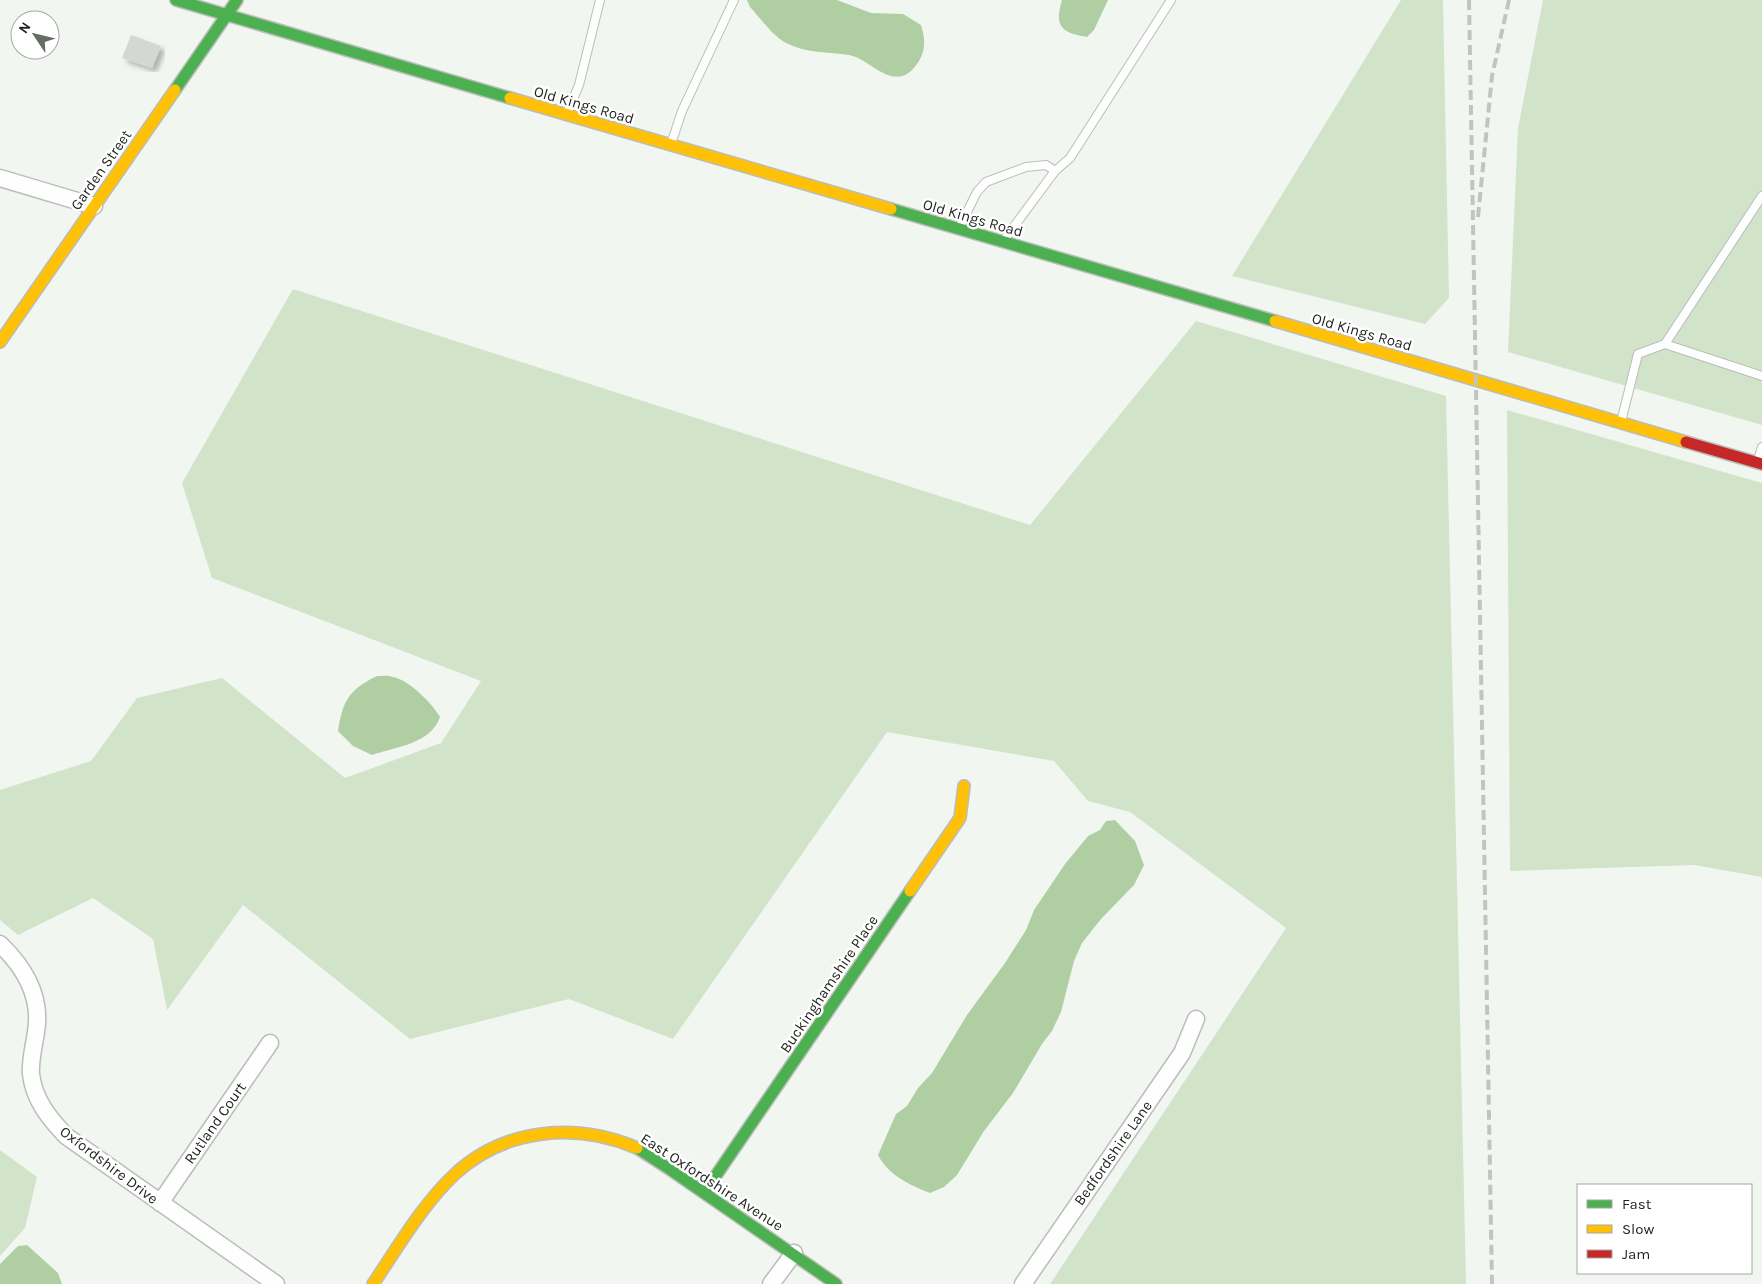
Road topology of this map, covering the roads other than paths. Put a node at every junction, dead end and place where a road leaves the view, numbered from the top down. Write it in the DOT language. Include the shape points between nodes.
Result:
graph roads {
  1 [pos="176,0"];
  2 [pos="237,0"];
  3 [pos="600,0"];
  4 [pos="734,0"];
  5 [pos="1171,0"];
  6 [pos="227,15"];
  7 [pos="566,116"];
  8 [pos="670,146"];
  9 [pos="1055,171"];
  10 [pos="0,178"];
  11 [pos="1762,196"];
  12 [pos="94,206"];
  13 [pos="958,230"];
  14 [pos="1002,243"];
  15 [pos="0,342"];
  16 [pos="1665,344"];
  17 [pos="1762,376"];
  18 [pos="1621,423"];
  19 [pos="1762,447"];
  20 [pos="1760,463"];
  21 [pos="964,786"];
  22 [pos="0,944"];
  23 [pos="1196,1019"];
  24 [pos="270,1044"];
  25 [pos="704,1193"];
  26 [pos="160,1203"];
  27 [pos="794,1253"];
  28 [pos="276,1284"];
  29 [pos="373,1284"];
  30 [pos="771,1284"];
  31 [pos="836,1284"];
  32 [pos="1023,1284"];
  1 -- 6 [label="street, Old Kings Road"];
  2 -- 6 [label="street, Garden Street"];
  3 -- 7 [label="lane" via="579,85"];
  4 -- 8 [label="lane" via="682,111"];
  5 -- 9 [label="lane" via="1070,158"];
  6 -- 7 [label="street, Old Kings Road"];
  6 -- 12 [label="street, Garden Street"];
  7 -- 8 [label="street, Old Kings Road"];
  8 -- 13 [label="street, Old Kings Road"];
  9 -- 13 [label="lane" via="1046,165 1026,167 986,182 977,192"];
  9 -- 14 [label="lane"];
  10 -- 12 [label="street"];
  11 -- 16 [label="lane"];
  12 -- 15 [label="street, Garden Street"];
  13 -- 14 [label="street, Old Kings Road"];
  14 -- 18 [label="street, Old Kings Road"];
  16 -- 17 [label="lane"];
  16 -- 18 [label="lane" via="1638,354"];
  18 -- 20 [label="street, Old Kings Road"];
  19 -- 20 [label="lane"];
  21 -- 25 [label="street, Buckinghamshire Place" via="960,818"];
  22 -- 26 [label="street, Oxfordshire Drive" via="26,974 33,992 37,1011 31,1073 37,1096 48,1117 66,1136"];
  23 -- 32 [label="street, Bedfordshire Lane" via="1182,1053"];
  24 -- 26 [label="street, Rutland Court"];
  25 -- 27 [label="street, East Oxfordshire Avenue"];
  25 -- 29 [label="street, East Oxfordshire Avenue" via="638,1149 613,1139 563,1131 531,1134 473,1159 456,1174 437,1194"];
  26 -- 28 [label="street, Oxfordshire Drive"];
  27 -- 30 [label="street"];
  27 -- 31 [label="street, East Oxfordshire Avenue"];
}
